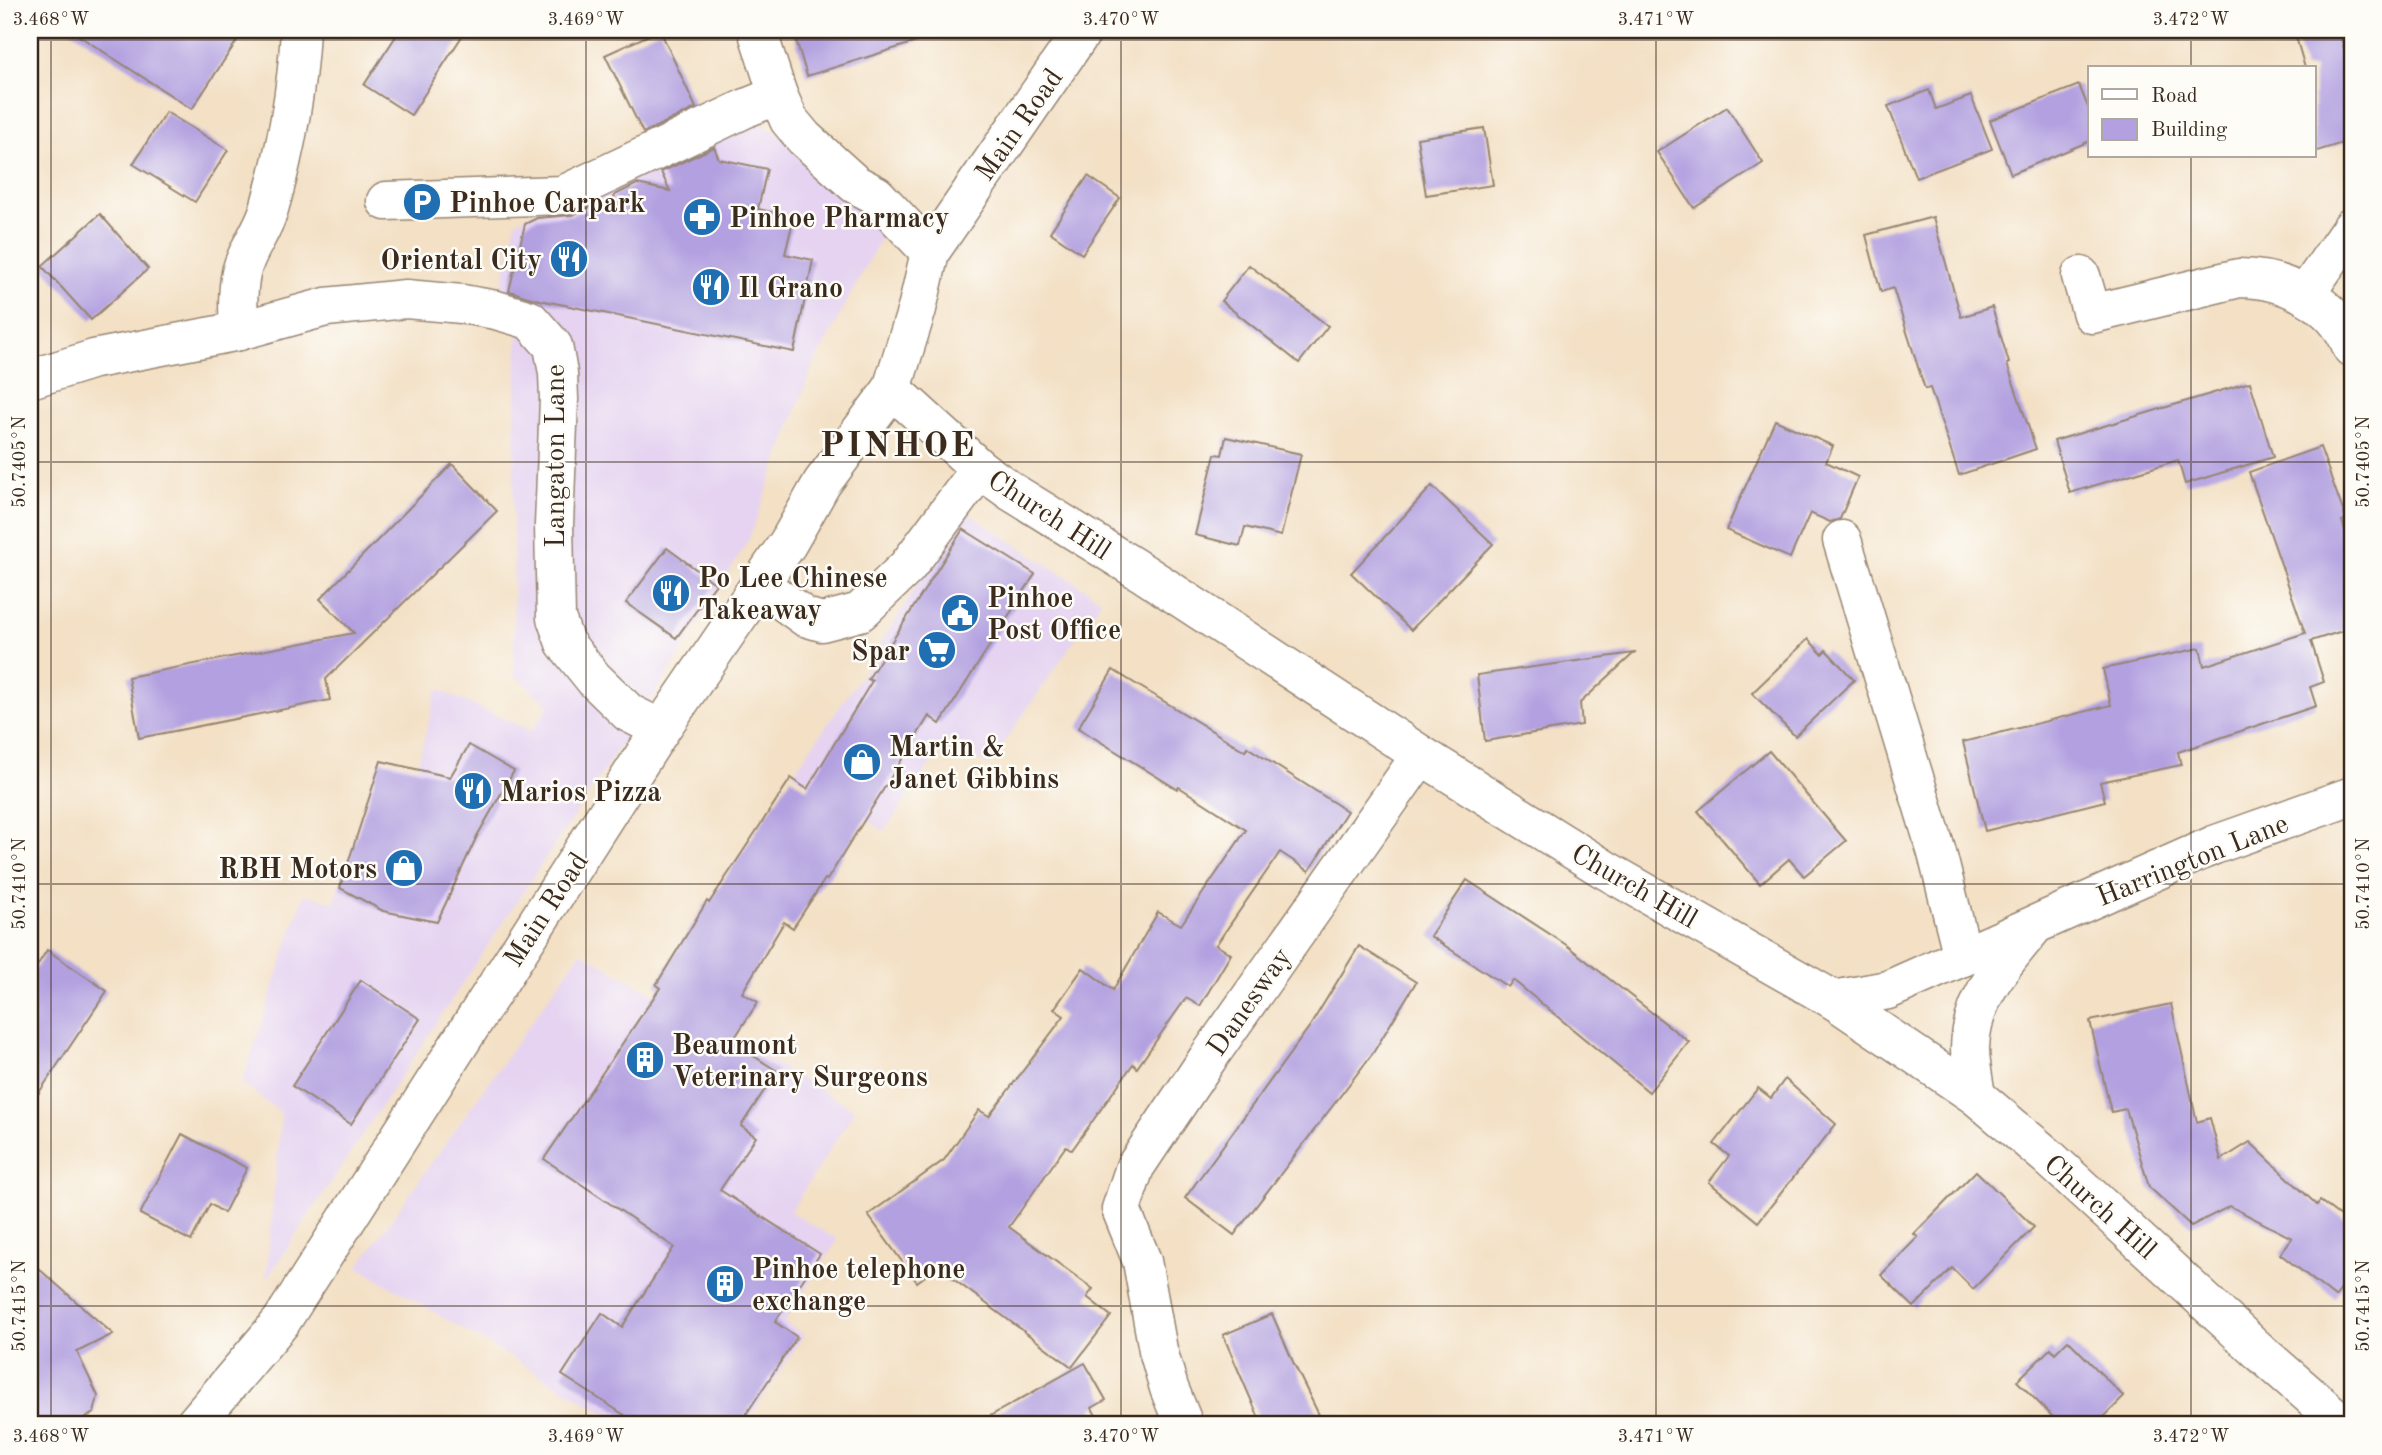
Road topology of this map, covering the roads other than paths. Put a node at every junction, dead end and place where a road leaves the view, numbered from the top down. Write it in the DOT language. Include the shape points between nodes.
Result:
graph roads {
  1 [pos="300,30"];
  2 [pos="757,30"];
  3 [pos="1083,30"];
  4 [pos="778,95"];
  5 [pos="386,201"];
  6 [pos="2352,226"];
  7 [pos="930,252"];
  8 [pos="2081,276"];
  9 [pos="2305,295"];
  10 [pos="239,331"];
  11 [pos="2352,348"];
  12 [pos="30,379"];
  13 [pos="892,390"];
  14 [pos="980,469"];
  15 [pos="1842,540"];
  16 [pos="759,584"];
  17 [pos="661,729"];
  18 [pos="1421,755"];
  19 [pos="2352,796"];
  20 [pos="2034,925"];
  21 [pos="1963,957"];
  22 [pos="1834,1000"];
  23 [pos="1976,1096"];
  24 [pos="194,1425"];
  25 [pos="1184,1425"];
  26 [pos="2344,1425"];
  1 -- 10 [label="street" via="285,151 268,213 242,271"];
  2 -- 4 [label="street"];
  3 -- 7 [label="street, Main Road"];
  4 -- 5 [label="street" via="563,195"];
  4 -- 7 [label="street" via="789,120 804,138 855,184 876,195"];
  6 -- 9 [label="street"];
  7 -- 13 [label="street"];
  8 -- 9 [label="street" via="2092,314 2239,278 2260,278"];
  9 -- 11 [label="street" via="2339,321"];
  10 -- 12 [label="street, Langaton Lane" via="94,359"];
  10 -- 17 [label="street, Langaton Lane" via="326,307 406,299 485,308 530,320 553,346 558,373 556,618 565,643 594,679 629,713"];
  13 -- 14 [label="street, Church Hill"];
  13 -- 16 [label="street, Main Road" via="822,483"];
  14 -- 16 [label="street" via="907,568 860,612 822,622 805,617"];
  14 -- 18 [label="street, Church Hill"];
  15 -- 21 [label="street" via="1933,840"];
  16 -- 17 [label="street, Main Road"];
  17 -- 24 [label="street, Main Road" via="281,1322"];
  18 -- 22 [label="street, Church Hill" via="1604,869"];
  18 -- 25 [label="street, Danesway" via="1135,1167 1121,1209 1142,1261 1158,1350"];
  19 -- 20 [label="street, Harrington Lane" via="2214,845"];
  20 -- 21 [label="street, Harrington Lane"];
  20 -- 23 [label="street, Harrington Lane" via="1992,978 1974,1014 1970,1048"];
  21 -- 22 [label="street, Harrington Lane" via="1888,990"];
  22 -- 23 [label="street, Church Hill"];
  23 -- 26 [label="street, Church Hill"];
}
